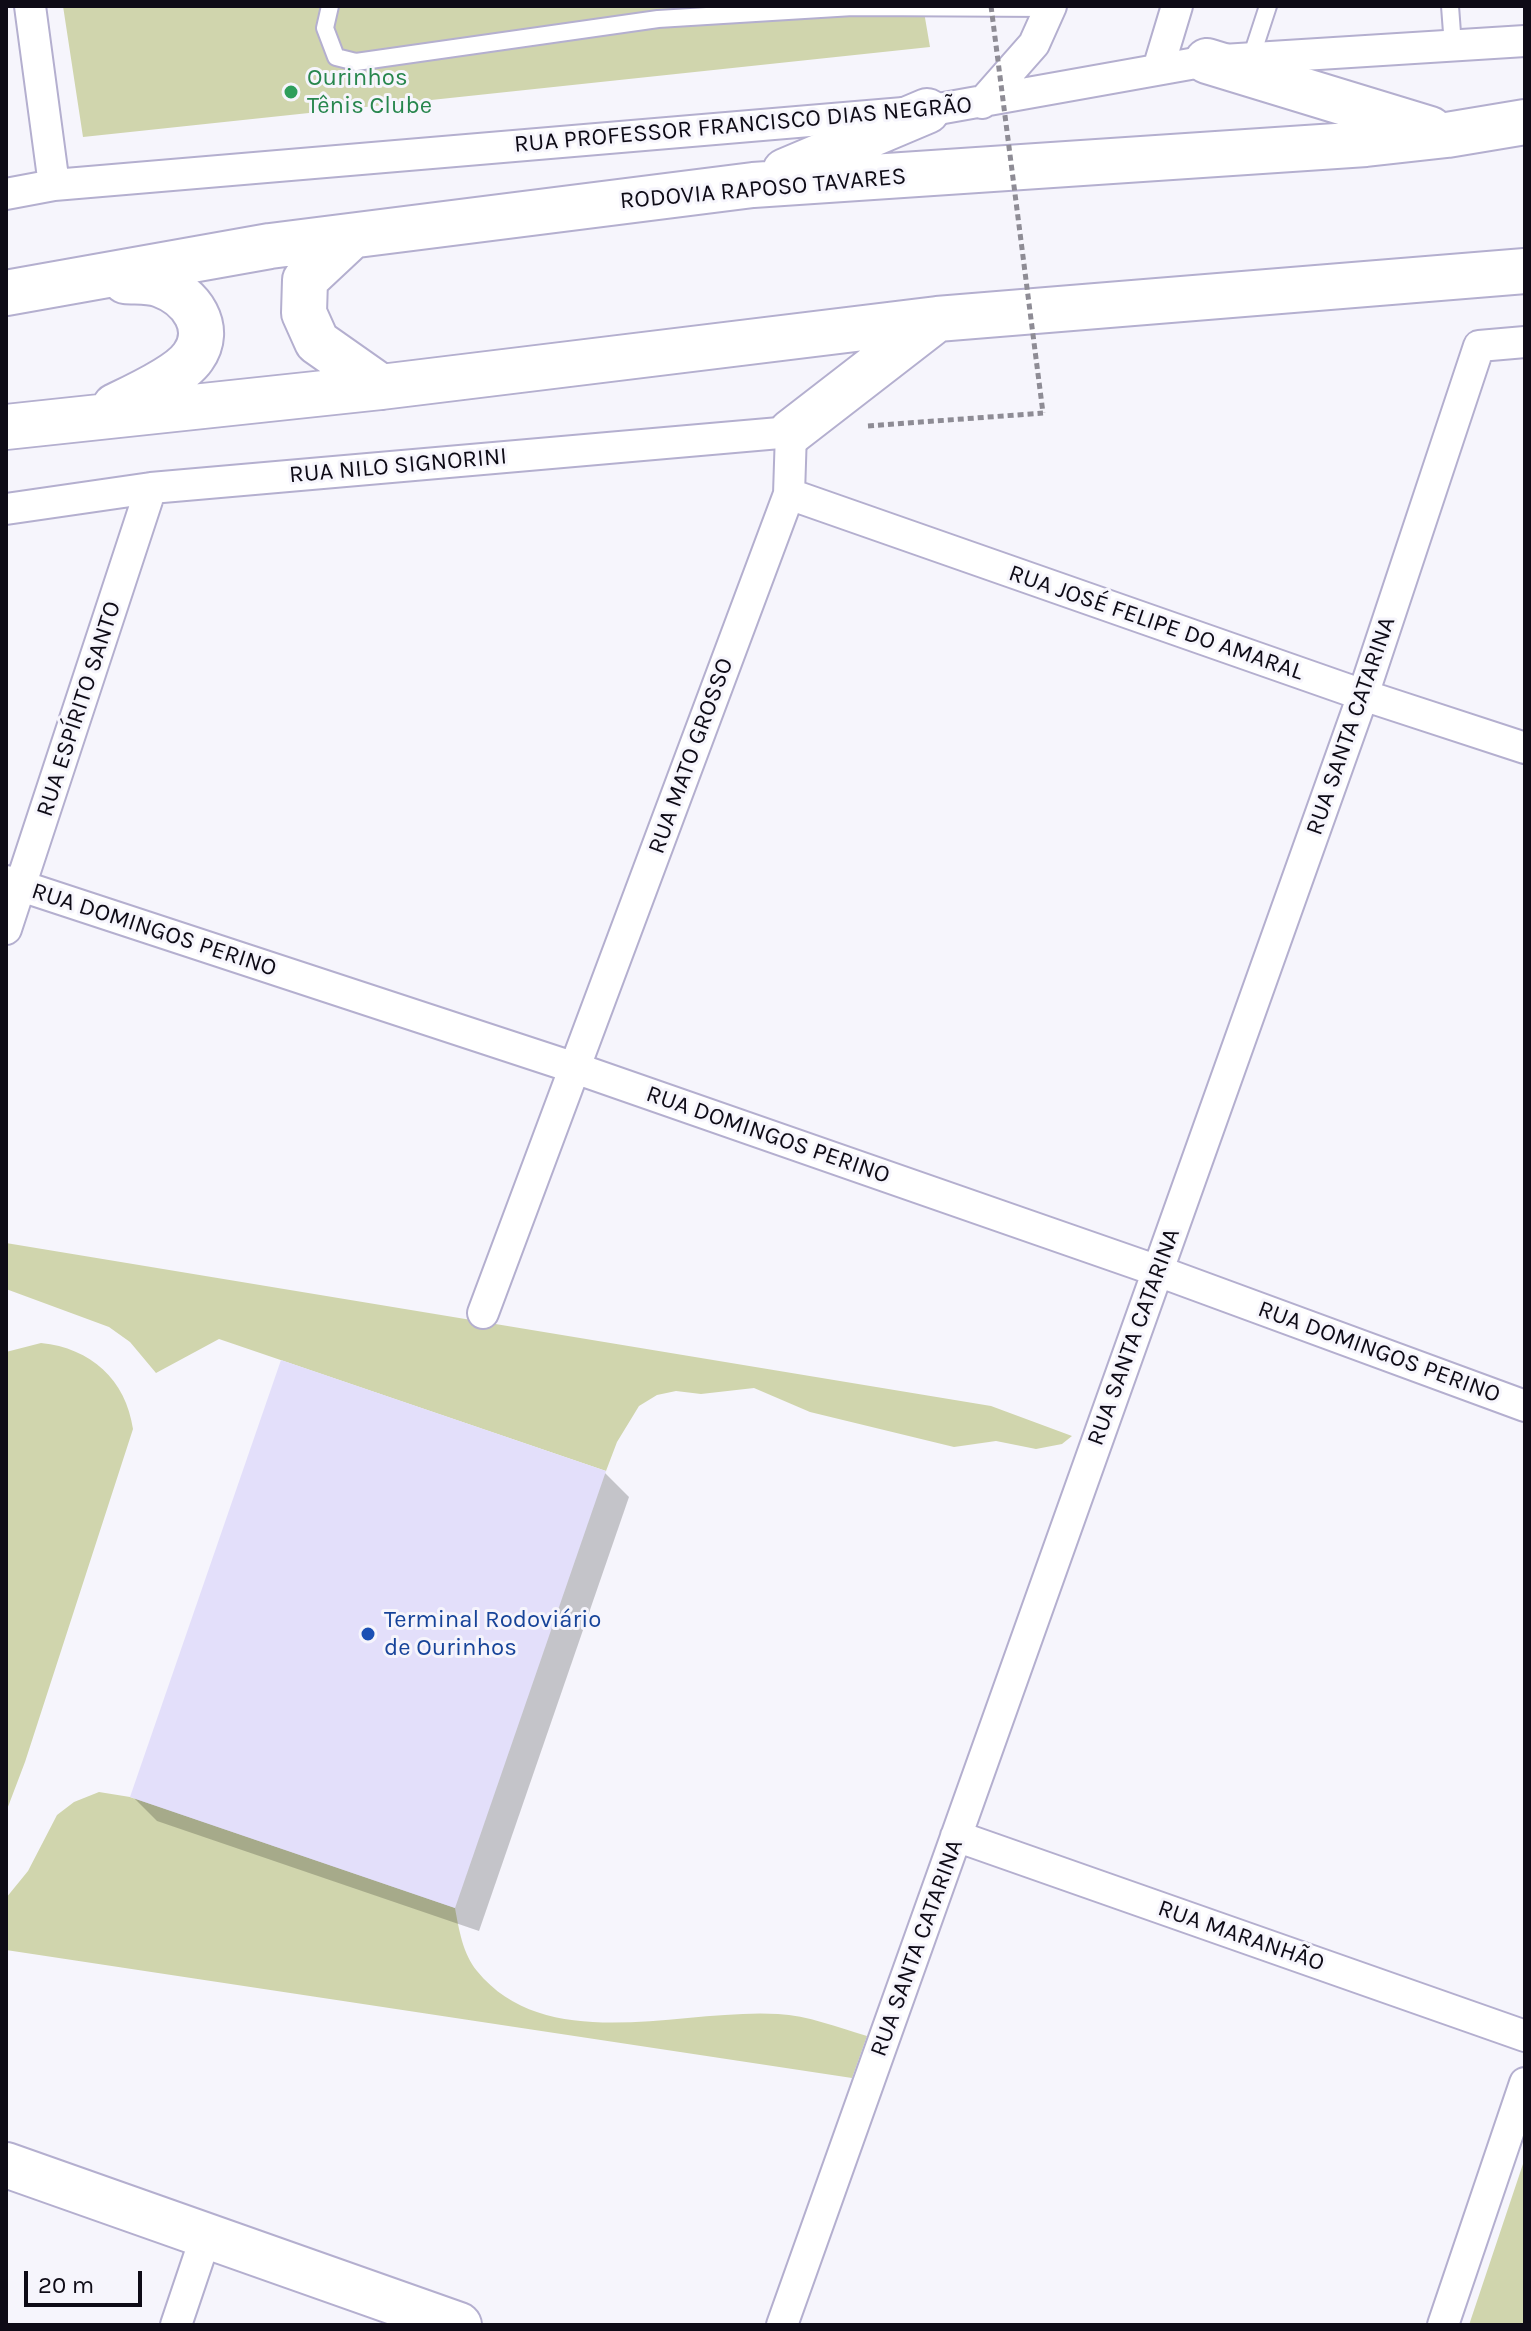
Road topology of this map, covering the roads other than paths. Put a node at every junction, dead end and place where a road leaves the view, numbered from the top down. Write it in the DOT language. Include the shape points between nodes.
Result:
graph roads {
  1 [pos="30,6"];
  2 [pos="330,6"];
  3 [pos="853,6"];
  4 [pos="1177,6"];
  5 [pos="1268,6"];
  6 [pos="1450,6"];
  7 [pos="1051,7"];
  8 [pos="1525,41"];
  9 [pos="1453,46"];
  10 [pos="1251,58"];
  11 [pos="1207,61"];
  12 [pos="1158,69"];
  13 [pos="982,103"];
  14 [pos="927,111"];
  15 [pos="1525,122"];
  16 [pos="1447,135"];
  17 [pos="54,185"];
  18 [pos="753,185"];
  19 [pos="6,194"];
  20 [pos="352,236"];
  21 [pos="1525,271"];
  22 [pos="96,279"];
  23 [pos="6,293"];
  24 [pos="937,319"];
  25 [pos="1525,342"];
  26 [pos="381,387"];
  27 [pos="95,416"];
  28 [pos="6,427"];
  29 [pos="791,432"];
  30 [pos="151,488"];
  31 [pos="789,494"];
  32 [pos="6,509"];
  33 [pos="1363,695"];
  34 [pos="1525,748"];
  35 [pos="13,883"];
  36 [pos="6,929"];
  37 [pos="575,1068"];
  38 [pos="1158,1271"];
  39 [pos="483,1313"];
  40 [pos="1525,1406"];
  41 [pos="956,1836"];
  42 [pos="1525,2036"];
  43 [pos="1525,2083"];
  44 [pos="6,2165"];
  45 [pos="206,2236"];
  46 [pos="176,2325"];
  47 [pos="459,2325"];
  48 [pos="782,2325"];
  49 [pos="1443,2325"];
  1 -- 17 [label="street"];
  2 -- 3 [label="lane" via="325,28 336,57 356,62 658,19"];
  3 -- 7 [label="lane"];
  4 -- 12 [label="street"];
  5 -- 10 [label="lane"];
  6 -- 9 [label="lane"];
  7 -- 13 [label="street" via="1034,44"];
  8 -- 9 [label="street, RUA PROFESSOR FRANCISCO DIAS NEGRÃO"];
  9 -- 10 [label="street, RUA PROFESSOR FRANCISCO DIAS NEGRÃO"];
  10 -- 11 [label="street, RUA PROFESSOR FRANCISCO DIAS NEGRÃO"];
  11 -- 12 [label="street, RUA PROFESSOR FRANCISCO DIAS NEGRÃO"];
  11 -- 16 [label="main road"];
  12 -- 13 [label="street, RUA PROFESSOR FRANCISCO DIAS NEGRÃO"];
  13 -- 14 [label="street, RUA PROFESSOR FRANCISCO DIAS NEGRÃO"];
  14 -- 17 [label="street, RUA PROFESSOR FRANCISCO DIAS NEGRÃO"];
  14 -- 18 [label="main road"];
  15 -- 16 [label="main road, RODOVIA RAPOSO TAVARES"];
  16 -- 18 [label="main road, RODOVIA RAPOSO TAVARES"];
  17 -- 19 [label="street, RUA PROFESSOR FRANCISCO DIAS NEGRÃO"];
  18 -- 20 [label="main road, RODOVIA RAPOSO TAVARES"];
  20 -- 22 [label="main road, RODOVIA RAPOSO TAVARES"];
  20 -- 26 [label="main road" via="305,280 304,313 317,342"];
  21 -- 24 [label="main road"];
  22 -- 23 [label="main road, RODOVIA RAPOSO TAVARES"];
  22 -- 27 [label="main road" via="159,284 184,297 198,316 203,336 187,363 153,388"];
  24 -- 26 [label="main road"];
  24 -- 29 [label="main road"];
  25 -- 33 [label="street, RUA SANTA CATARINA" via="1479,346"];
  26 -- 27 [label="main road"];
  27 -- 28 [label="main road"];
  29 -- 30 [label="street, RUA NILO SIGNORINI"];
  29 -- 31 [label="street, RUA MATO GROSSO"];
  30 -- 32 [label="street, RUA NILO SIGNORINI"];
  30 -- 35 [label="street, RUA ESPÍRITO SANTO"];
  31 -- 33 [label="street, RUA JOSÉ FELIPE DO AMARAL"];
  31 -- 37 [label="street, RUA MATO GROSSO"];
  33 -- 34 [label="street, RUA JOSÉ FELIPE DO AMARAL"];
  33 -- 38 [label="street, RUA SANTA CATARINA"];
  35 -- 36 [label="street, RUA ESPÍRITO SANTO"];
  35 -- 37 [label="street, RUA DOMINGOS PERINO"];
  37 -- 38 [label="street, RUA DOMINGOS PERINO"];
  37 -- 39 [label="street, RUA MATO GROSSO"];
  38 -- 40 [label="street, RUA DOMINGOS PERINO"];
  38 -- 41 [label="street, RUA SANTA CATARINA"];
  41 -- 42 [label="street, RUA MARANHÃO"];
  41 -- 48 [label="street, RUA SANTA CATARINA"];
  43 -- 49 [label="street"];
  44 -- 45 [label="main road"];
  45 -- 46 [label="street"];
  45 -- 47 [label="main road"];
}
